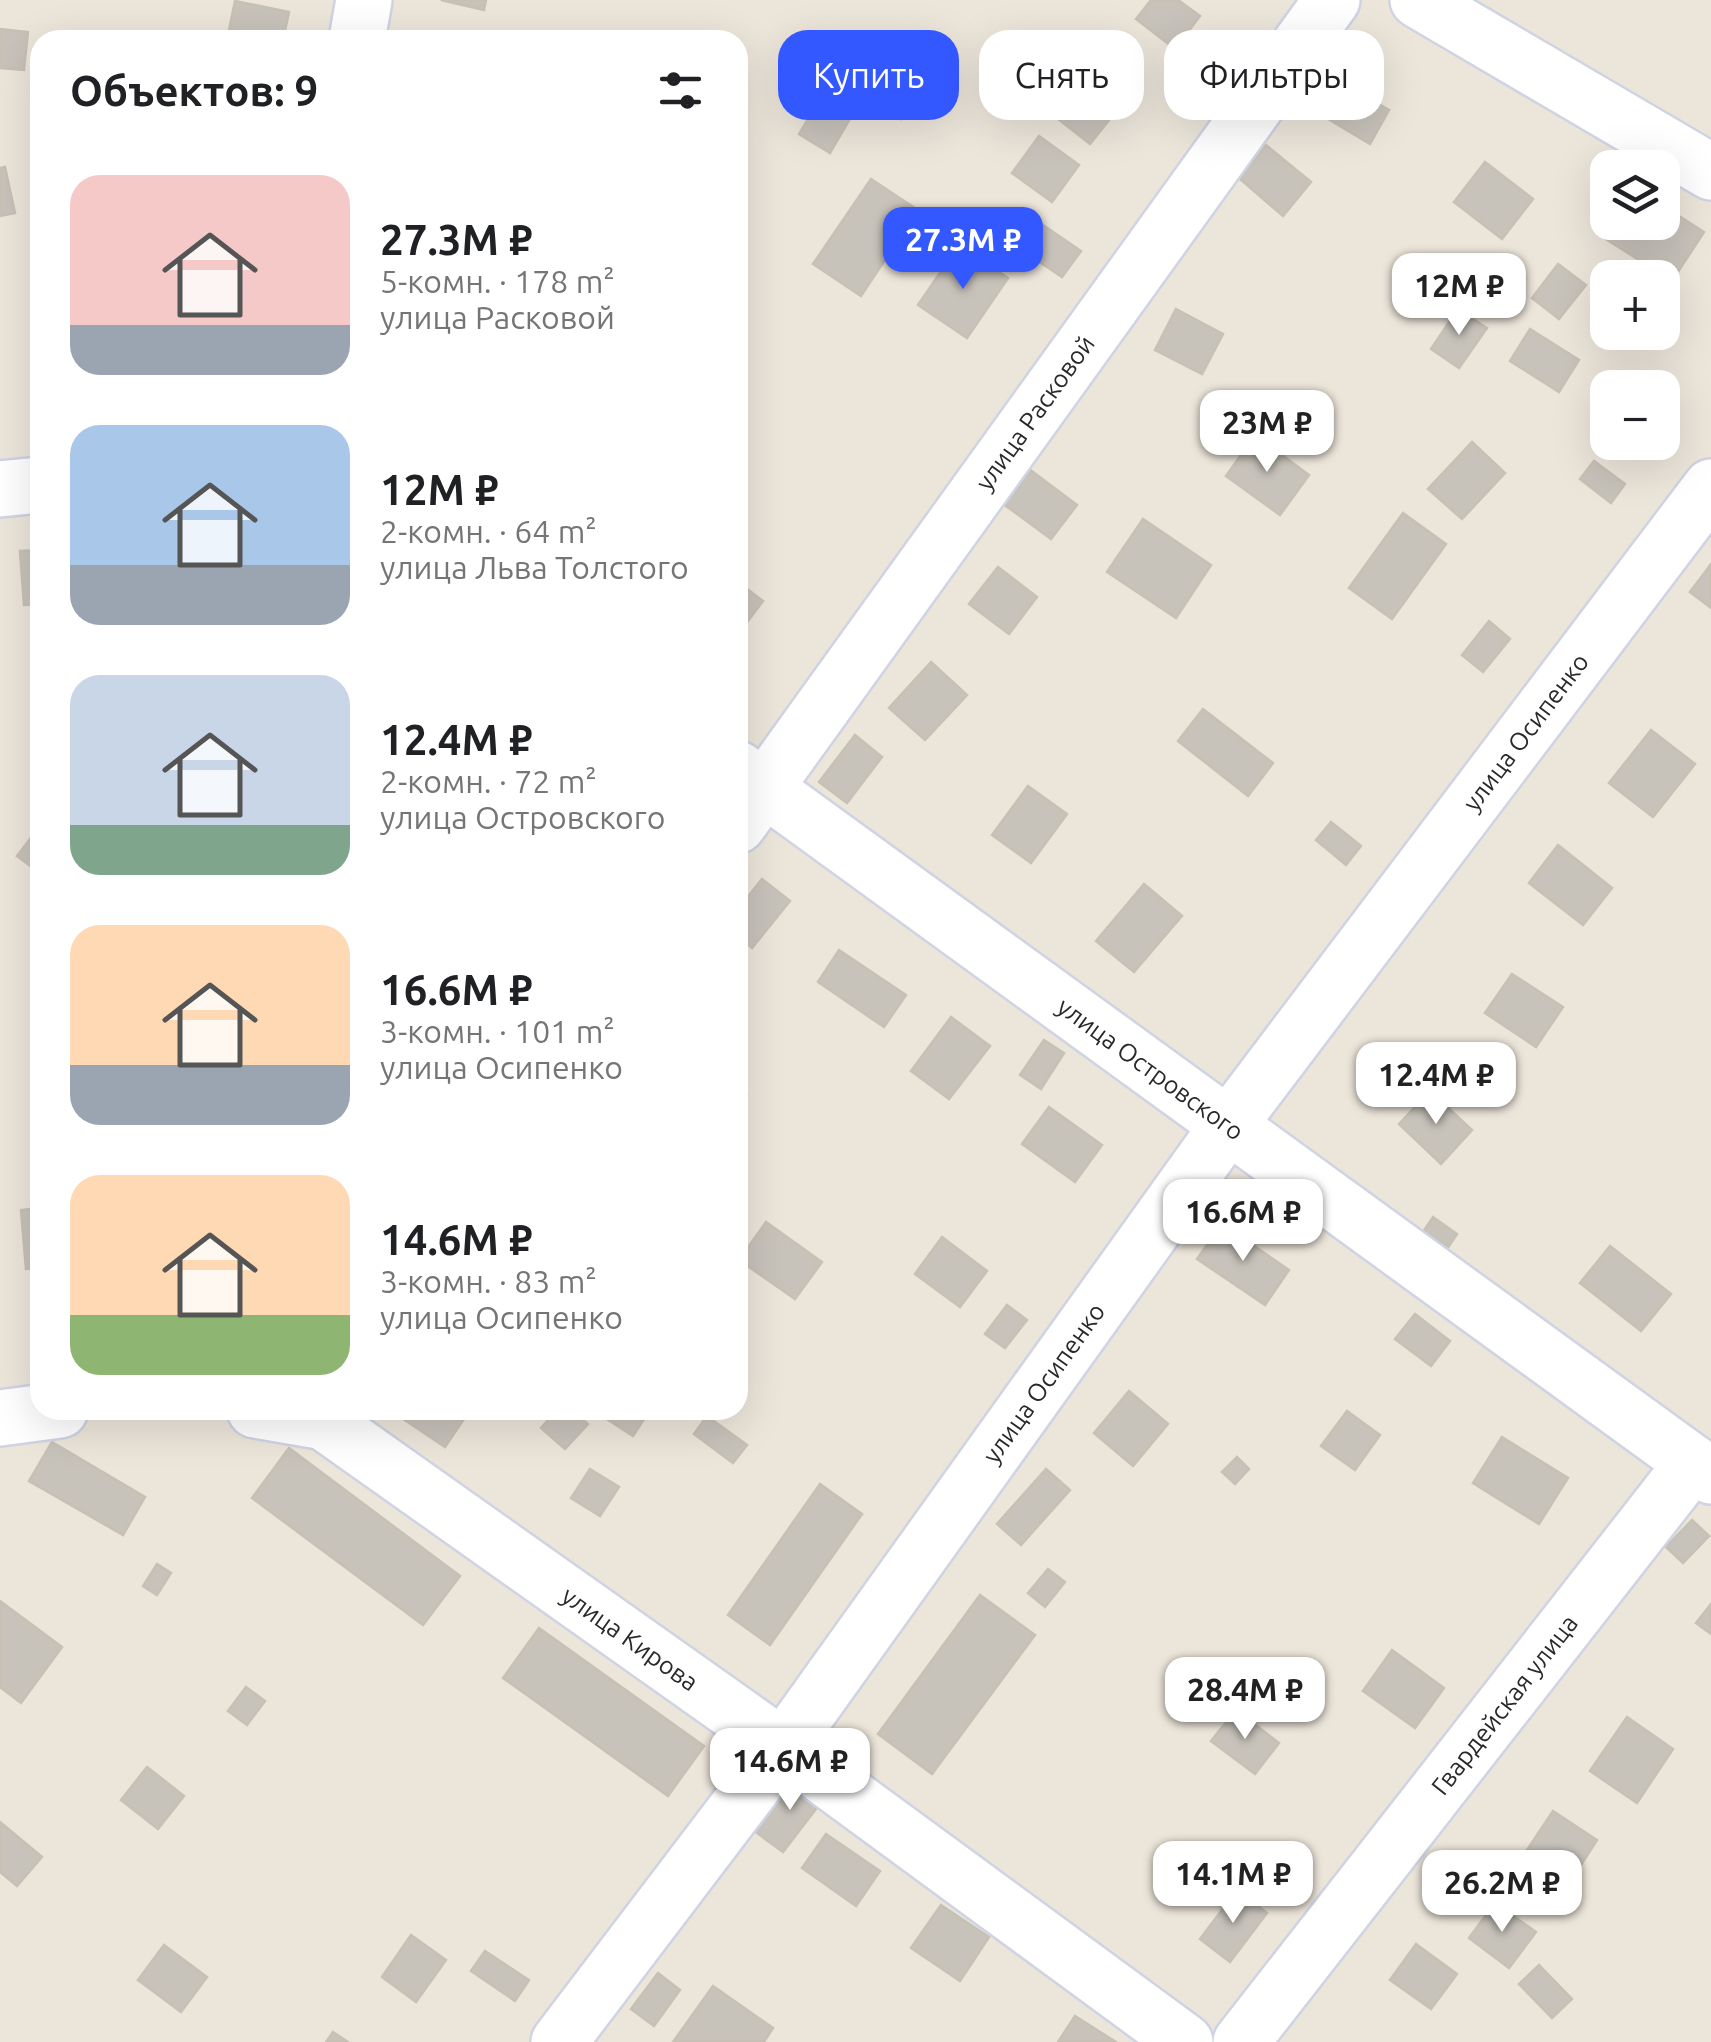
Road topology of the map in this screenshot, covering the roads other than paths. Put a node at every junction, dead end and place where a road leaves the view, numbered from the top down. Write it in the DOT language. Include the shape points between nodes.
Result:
graph roads {
  1 [pos="364,0"];
  2 [pos="1332,0"];
  3 [pos="1418,0"];
  4 [pos="359,30"];
  5 [pos="1711,172"];
  6 [pos="30,486"];
  7 [pos="1711,487"];
  8 [pos="0,489"];
  9 [pos="748,790"];
  10 [pos="748,794"];
  11 [pos="1227,1127"];
  12 [pos="30,1414"];
  13 [pos="0,1418"];
  14 [pos="334,1420"];
  15 [pos="1702,1470"];
  16 [pos="783,1746"];
  17 [pos="560,2042"];
  18 [pos="1185,2042"];
  19 [pos="1241,2042"];
  1 -- 4 [label="street"];
  2 -- 9 [label="street, улица Расковой"];
  3 -- 5 [label="street"];
  6 -- 8 [label="street"];
  7 -- 11 [label="street, улица Осипенко"];
  10 -- 11 [label="street, улица Островского"];
  11 -- 15 [label="street, улица Островского"];
  11 -- 16 [label="street, улица Осипенко"];
  12 -- 13 [label="street"];
  14 -- 16 [label="street, улица Кирова"];
  15 -- 19 [label="street, Гвардейская улица"];
  16 -- 17 [label="street, улица Осипенко"];
  16 -- 18 [label="street, улица Кирова"];
}
